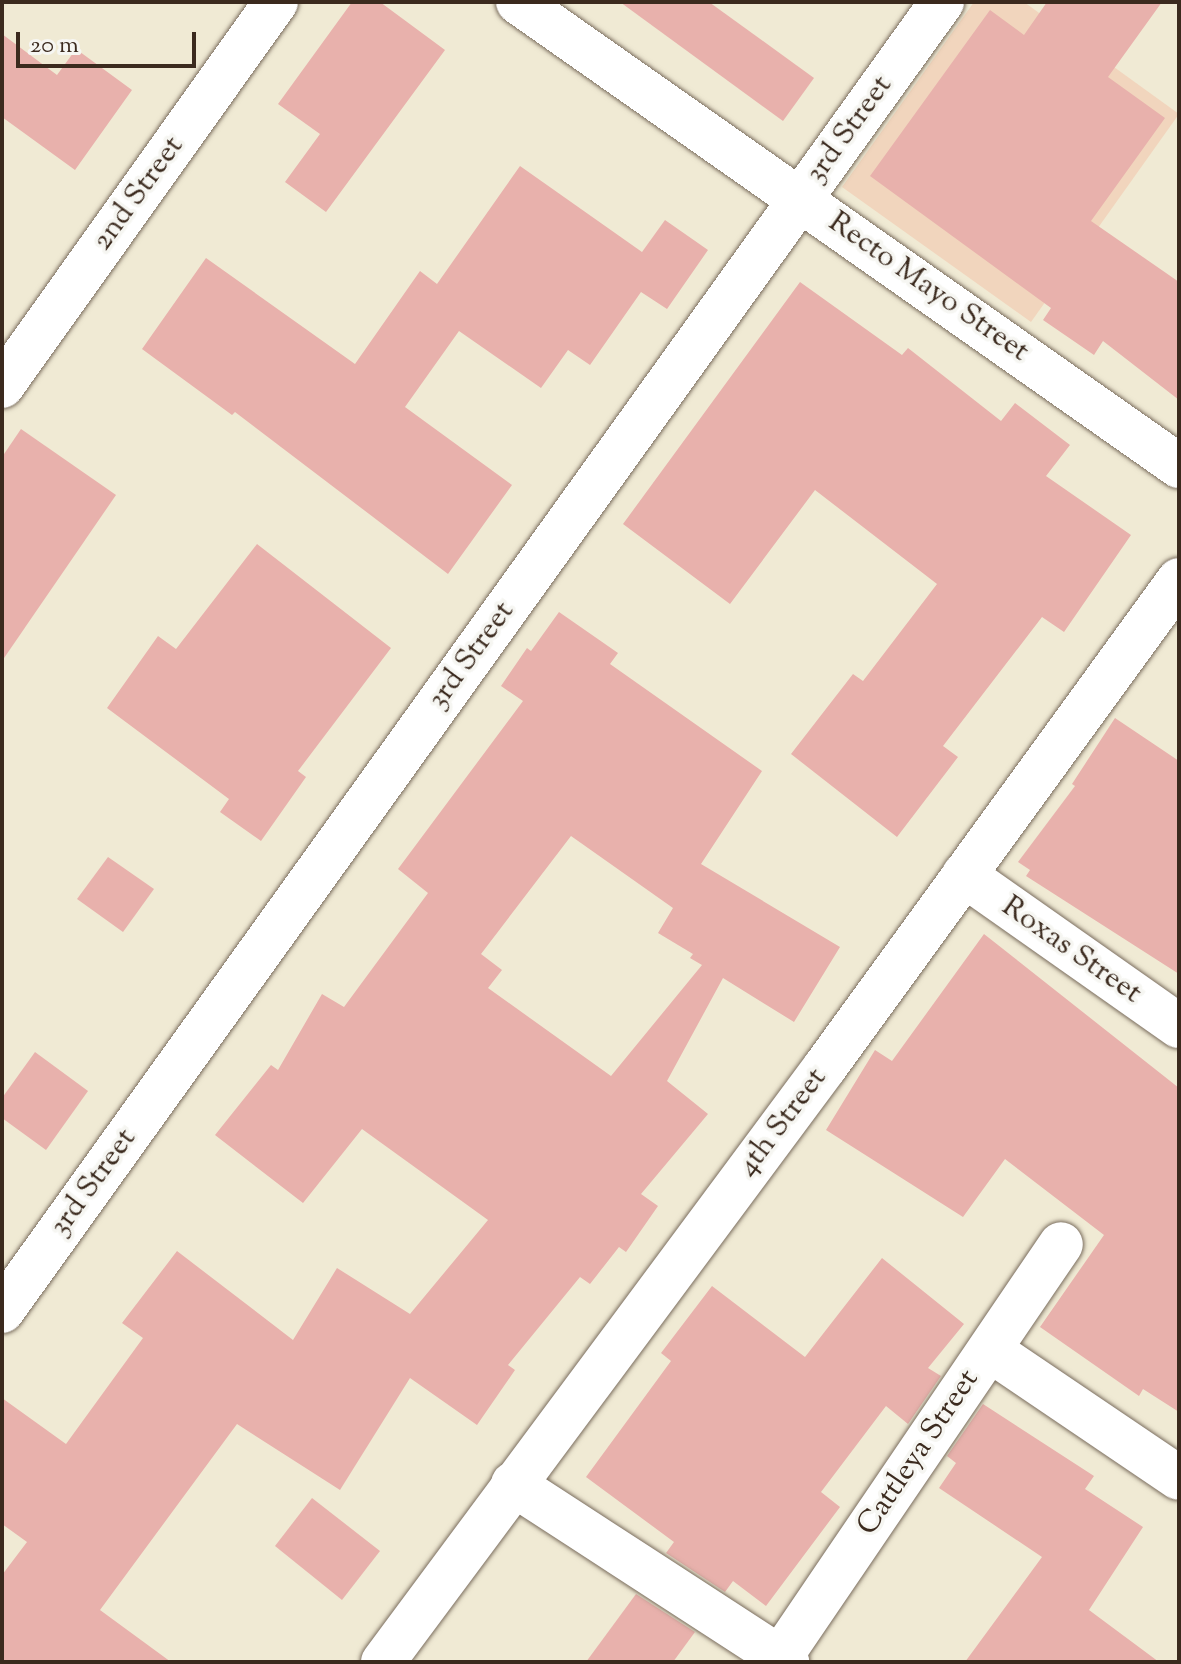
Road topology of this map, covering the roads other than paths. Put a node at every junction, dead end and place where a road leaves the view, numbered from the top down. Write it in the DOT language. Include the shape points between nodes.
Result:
graph roads {
  1 [pos="276,2"];
  2 [pos="518,2"];
  3 [pos="942,2"];
  4 [pos="801,198"];
  5 [pos="2,386"];
  6 [pos="1179,466"];
  7 [pos="1179,580"];
  8 [pos="964,875"];
  9 [pos="1179,1026"];
  10 [pos="1061,1244"];
  11 [pos="2,1311"];
  12 [pos="990,1350"];
  13 [pos="1179,1478"];
  14 [pos="513,1484"];
  15 [pos="781,1660"];
  16 [pos="383,1662"];
  1 -- 5 [label="street, 2nd Street"];
  2 -- 4 [label="street, Recto Mayo Street"];
  3 -- 4 [label="street, 3rd Street"];
  4 -- 6 [label="street, Recto Mayo Street"];
  4 -- 11 [label="street, 3rd Street"];
  7 -- 8 [label="street, 4th Street"];
  8 -- 9 [label="street, Roxas Street"];
  8 -- 14 [label="street, 4th Street"];
  10 -- 12 [label="street, Cattleya Street"];
  12 -- 13 [label="street"];
  12 -- 15 [label="street, Cattleya Street"];
  14 -- 15 [label="street"];
  14 -- 16 [label="street, 4th Street"];
}
